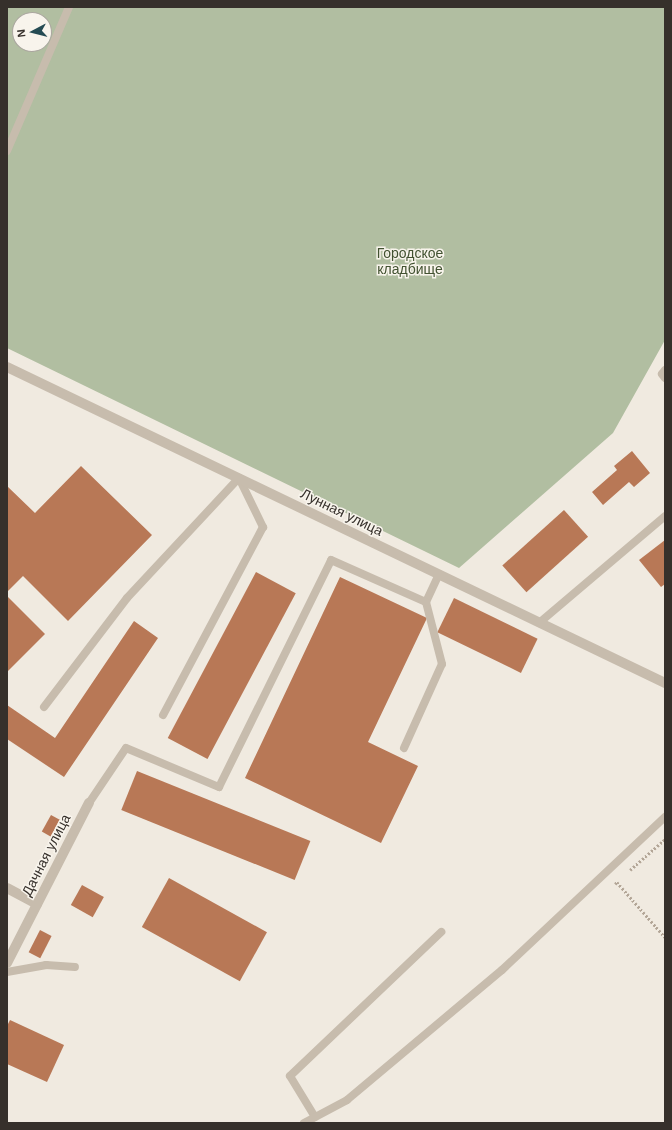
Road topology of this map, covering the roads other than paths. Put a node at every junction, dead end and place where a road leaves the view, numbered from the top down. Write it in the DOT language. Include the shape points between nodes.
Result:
graph roads {
  1 [pos="69,7"];
  2 [pos="7,151"];
  3 [pos="7,367"];
  4 [pos="665,370"];
  5 [pos="665,378"];
  6 [pos="239,478"];
  7 [pos="665,516"];
  8 [pos="439,574"];
  9 [pos="426,602"];
  10 [pos="539,623"];
  11 [pos="665,683"];
  12 [pos="44,707"];
  13 [pos="163,715"];
  14 [pos="404,748"];
  15 [pos="89,803"];
  16 [pos="665,817"];
  17 [pos="7,888"];
  18 [pos="37,904"];
  19 [pos="441,932"];
  20 [pos="7,963"];
  21 [pos="75,968"];
  22 [pos="7,972"];
  23 [pos="315,1117"];
  24 [pos="304,1123"];
  1 -- 2 [label="lane"];
  3 -- 6 [label="street, Лунная улица"];
  4 -- 5 [label="lane" via="662,374"];
  6 -- 8 [label="street, Лунная улица"];
  6 -- 12 [label="lane" via="126,598"];
  6 -- 13 [label="lane" via="263,526"];
  7 -- 10 [label="lane"];
  8 -- 9 [label="lane"];
  8 -- 10 [label="street, Лунная улица"];
  9 -- 14 [label="lane" via="442,664"];
  9 -- 15 [label="lane" via="331,560 219,787 126,748"];
  10 -- 11 [label="street, Лунная улица"];
  15 -- 18 [label="street, Дачная улица"];
  16 -- 23 [label="lane" via="502,970 347,1100"];
  17 -- 18 [label="street"];
  18 -- 20 [label="street, Дачная улица"];
  19 -- 23 [label="lane" via="290,1076"];
  21 -- 22 [label="lane" via="46,965"];
  23 -- 24 [label="lane"];
}
